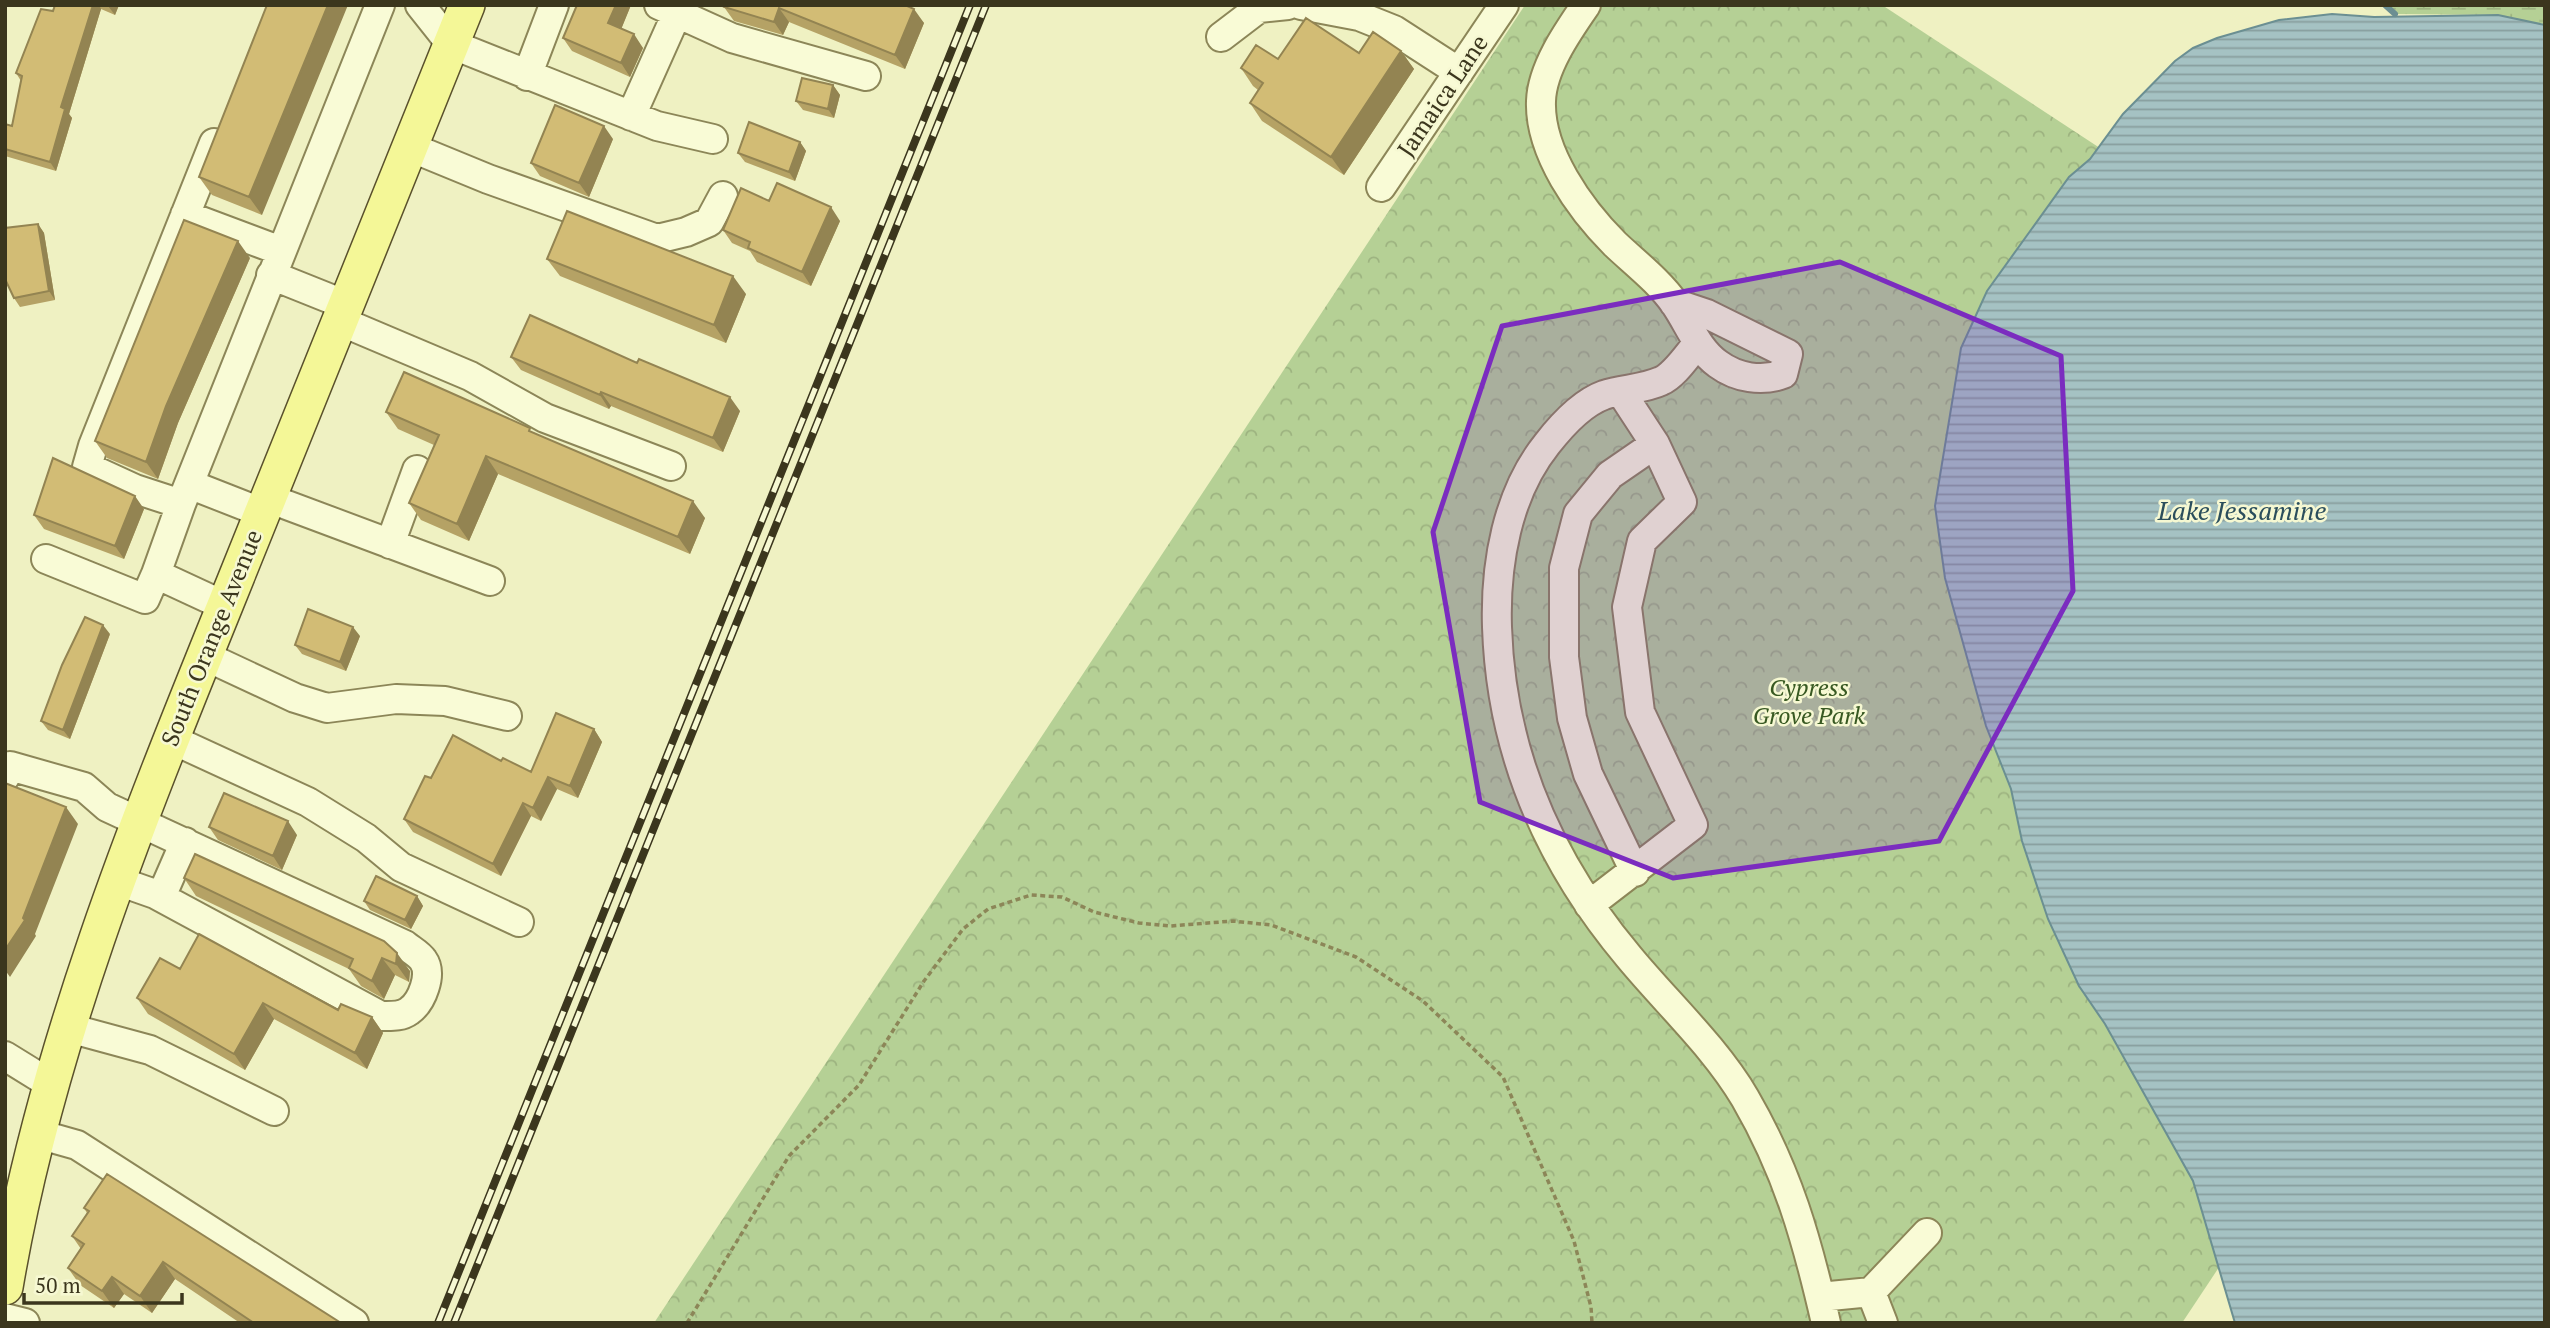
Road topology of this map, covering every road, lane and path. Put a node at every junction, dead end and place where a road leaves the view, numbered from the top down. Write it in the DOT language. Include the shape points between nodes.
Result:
graph roads {
  1 [pos="380,5"];
  2 [pos="420,5"];
  3 [pos="467,5"];
  4 [pos="554,5"];
  5 [pos="1288,5"];
  6 [pos="1301,5"];
  7 [pos="1504,5"];
  8 [pos="1586,5"];
  9 [pos="668,9"];
  10 [pos="1221,37"];
  11 [pos="451,44"];
  12 [pos="1459,72"];
  13 [pos="527,76"];
  14 [pos="866,76"];
  15 [pos="226,114"];
  16 [pos="631,116"];
  17 [pos="713,139"];
  18 [pos="410,147"];
  19 [pos="1381,187"];
  20 [pos="723,196"];
  21 [pos="185,215"];
  22 [pos="276,263"];
  23 [pos="1674,303"];
  24 [pos="343,313"];
  25 [pos="1698,343"];
  26 [pos="1621,392"];
  27 [pos="1655,444"];
  28 [pos="671,466"];
  29 [pos="417,470"];
  30 [pos="185,494"];
  31 [pos="265,506"];
  32 [pos="390,544"];
  33 [pos="46,559"];
  34 [pos="156,573"];
  35 [pos="489,581"];
  36 [pos="225,606"];
  37 [pos="205,656"];
  38 [pos="507,716"];
  39 [pos="171,739"];
  40 [pos="5,778"];
  41 [pos="139,822"];
  42 [pos="185,842"];
  43 [pos="1635,872"];
  44 [pos="118,881"];
  45 [pos="161,897"];
  46 [pos="1589,905"];
  47 [pos="519,922"];
  48 [pos="69,1028"];
  49 [pos="5,1056"];
  50 [pos="52,1085"];
  51 [pos="274,1111"];
  52 [pos="38,1134"];
  53 [pos="1927,1233"];
  54 [pos="6,1276"];
  55 [pos="1871,1292"];
  56 [pos="1824,1310"];
  57 [pos="5,1318"];
  58 [pos="25,1323"];
  59 [pos="354,1323"];
  60 [pos="688,1323"];
  61 [pos="1591,1323"];
  62 [pos="1883,1323"];
  1 -- 22 [label="street"];
  2 -- 11 [label="street"];
  3 -- 11 [label="main road, South Orange Avenue"];
  4 -- 13 [label="street"];
  5 -- 10 [label="street" via="1259,8"];
  6 -- 12 [label="street" via="1359,16 1394,30"];
  7 -- 12 [label="street, Jamaica Lane"];
  8 -- 23 [label="street" via="1567,33 1542,94 1546,138 1585,208"];
  9 -- 14 [label="street" via="732,38"];
  9 -- 16 [label="street"];
  11 -- 13 [label="street"];
  11 -- 18 [label="main road, South Orange Avenue"];
  12 -- 19 [label="street, Jamaica Lane"];
  13 -- 16 [label="street"];
  15 -- 21 [label="street"];
  16 -- 17 [label="street" via="657,127"];
  18 -- 20 [label="street" via="657,239 709,222"];
  18 -- 24 [label="main road, South Orange Avenue"];
  21 -- 22 [label="street"];
  21 -- 30 [label="street" via="87,467 135,489"];
  22 -- 24 [label="street"];
  22 -- 30 [label="street"];
  23 -- 25 [label="street"];
  23 -- 25 [label="street" via="1788,354 1783,374 1765,380 1718,365"];
  24 -- 28 [label="street" via="545,418"];
  24 -- 31 [label="main road, South Orange Avenue"];
  25 -- 26 [label="street" via="1664,381"];
  26 -- 27 [label="street"];
  26 -- 46 [label="street" via="1603,395 1573,415 1529,471 1511,510 1496,606 1498,673 1509,732 1555,853"];
  27 -- 43 [label="street" via="1610,475 1578,514 1564,568 1564,657 1572,718 1588,774"];
  27 -- 43 [label="street" via="1682,502 1642,541 1627,607 1640,712 1693,825"];
  29 -- 32 [label="street"];
  30 -- 31 [label="street"];
  30 -- 34 [label="street"];
  31 -- 32 [label="street"];
  31 -- 36 [label="main road, South Orange Avenue"];
  32 -- 35 [label="street"];
  33 -- 34 [label="street" via="145,599"];
  34 -- 36 [label="street"];
  36 -- 37 [label="main road, South Orange Avenue"];
  37 -- 38 [label="street" via="327,708 396,699 433,700"];
  37 -- 39 [label="main road, South Orange Avenue"];
  39 -- 41 [label="main road, South Orange Avenue"];
  39 -- 47 [label="street" via="308,802 366,838 401,867"];
  40 -- 41 [label="street" via="10,766 84,787 107,807"];
  41 -- 42 [label="street"];
  41 -- 44 [label="main road, South Orange Avenue"];
  42 -- 45 [label="street"];
  42 -- 45 [label="street" via="405,946 422,958 428,969 426,983 412,1010 400,1016 382,1016"];
  43 -- 46 [label="street"];
  44 -- 45 [label="street"];
  44 -- 48 [label="main road, South Orange Avenue"];
  46 -- 56 [label="street" via="1743,1094 1773,1148 1805,1229"];
  48 -- 50 [label="main road, South Orange Avenue"];
  48 -- 51 [label="street" via="149,1050"];
  49 -- 50 [label="street"];
  50 -- 52 [label="main road, South Orange Avenue"];
  52 -- 54 [label="main road, South Orange Avenue"];
  52 -- 59 [label="street" via="77,1145"];
  53 -- 55 [label="street"];
  55 -- 56 [label="street"];
  55 -- 62 [label="street"];
  57 -- 58 [label="street"];
  60 -- 61 [label="path" via="789,1156 859,1085 962,929 988,909 1031,895 1062,897 1094,912 1139,923 1271,925 1356,957 1423,1002 1503,1077 1574,1241"];
}
